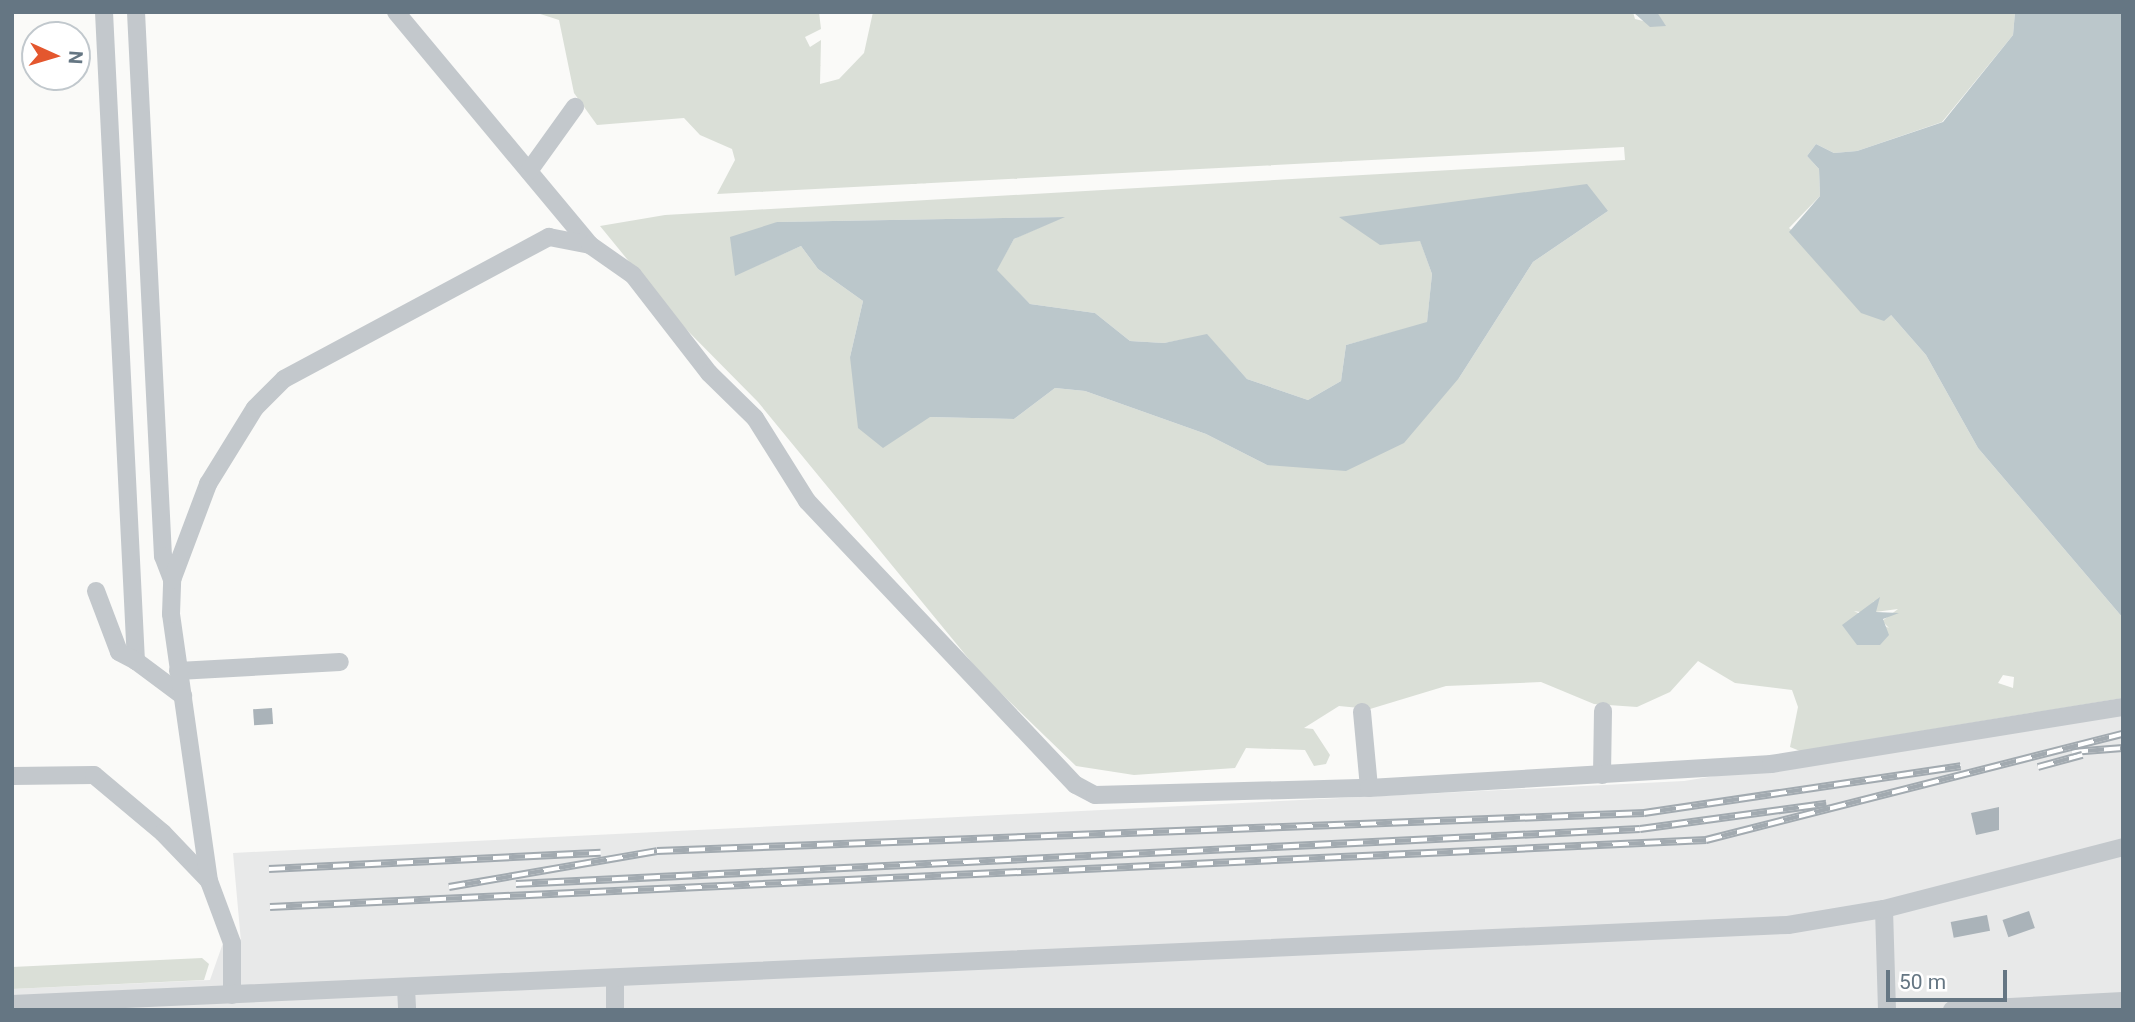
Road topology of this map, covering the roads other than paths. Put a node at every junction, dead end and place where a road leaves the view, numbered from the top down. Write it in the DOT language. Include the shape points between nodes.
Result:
graph roads {
  1 [pos="104,12"];
  2 [pos="136,12"];
  3 [pos="396,12"];
  4 [pos="575,107"];
  5 [pos="529,171"];
  6 [pos="590,245"];
  7 [pos="172,580"];
  8 [pos="96,591"];
  9 [pos="136,662"];
  10 [pos="340,662"];
  11 [pos="178,671"];
  12 [pos="183,696"];
  13 [pos="2123,706"];
  14 [pos="1603,711"];
  15 [pos="1362,712"];
  16 [pos="1602,775"];
  17 [pos="12,776"];
  18 [pos="1369,788"];
  19 [pos="2123,848"];
  20 [pos="209,881"];
  21 [pos="1884,909"];
  22 [pos="615,978"];
  23 [pos="406,988"];
  24 [pos="232,995"];
  25 [pos="2123,1001"];
  26 [pos="12,1004"];
  27 [pos="407,1010"];
  28 [pos="615,1010"];
  29 [pos="1887,1010"];
  30 [pos="1952,1010"];
  1 -- 9 [label="lane"];
  2 -- 7 [label="lane" via="163,556"];
  3 -- 5 [label="lane"];
  4 -- 5 [label="lane"];
  5 -- 6 [label="lane"];
  6 -- 7 [label="lane" via="549,237 284,379 255,408 208,484"];
  6 -- 18 [label="lane" via="633,275 709,373 755,418 807,501 1076,785 1095,795"];
  7 -- 11 [label="lane"];
  8 -- 9 [label="lane" via="119,652"];
  9 -- 12 [label="lane"];
  10 -- 11 [label="lane"];
  11 -- 12 [label="lane"];
  12 -- 20 [label="lane"];
  13 -- 16 [label="lane" via="1771,764"];
  14 -- 16 [label="lane"];
  15 -- 18 [label="lane"];
  16 -- 18 [label="lane"];
  17 -- 20 [label="lane" via="94,775"];
  19 -- 21 [label="lane"];
  20 -- 24 [label="lane" via="232,943"];
  21 -- 22 [label="lane" via="1788,925"];
  21 -- 29 [label="lane"];
  22 -- 23 [label="lane"];
  22 -- 28 [label="lane"];
  23 -- 24 [label="lane"];
  23 -- 27 [label="lane"];
  24 -- 26 [label="lane"];
  25 -- 30 [label="lane"];
}
